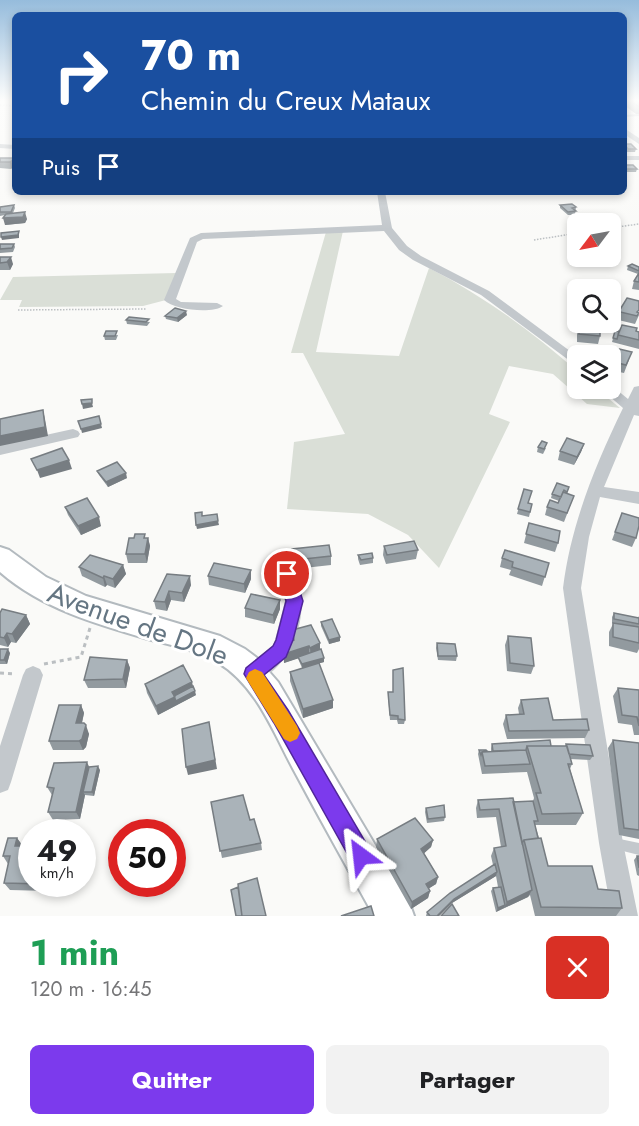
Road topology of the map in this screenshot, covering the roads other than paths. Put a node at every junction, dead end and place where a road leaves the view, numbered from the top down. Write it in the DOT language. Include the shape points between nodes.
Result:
graph roads {
  1 [pos="382,195"];
  2 [pos="387,228"];
  3 [pos="217,306"];
  4 [pos="567,355"];
  5 [pos="621,396"];
  6 [pos="636,403"];
  7 [pos="73,434"];
  8 [pos="0,450"];
  9 [pos="595,491"];
  10 [pos="639,498"];
  11 [pos="0,557"];
  12 [pos="287,574"];
  13 [pos="253,674"];
  14 [pos="33,675"];
  15 [pos="0,782"];
  16 [pos="611,843"];
  17 [pos="639,849"];
  18 [pos="395,916"];
  19 [pos="625,916"];
  1 -- 2 [label="street"];
  2 -- 3 [label="street" via="201,236 193,240 171,300 178,305"];
  2 -- 4 [label="street" via="417,258 485,293"];
  5 -- 6 [label="street"];
  6 -- 9 [label="street"];
  7 -- 8 [label="street"];
  9 -- 10 [label="street"];
  9 -- 16 [label="street" via="579,536 572,588"];
  11 -- 13 [label="main road, Avenue de Dole" via="52,594 104,614 207,644 236,658"];
  12 -- 13 [label="street" via="294,601 285,640 280,651"];
  13 -- 18 [label="main road, Avenue de Dole"];
  14 -- 15 [label="street"];
  16 -- 17 [label="lane"];
  16 -- 19 [label="street"];
}
